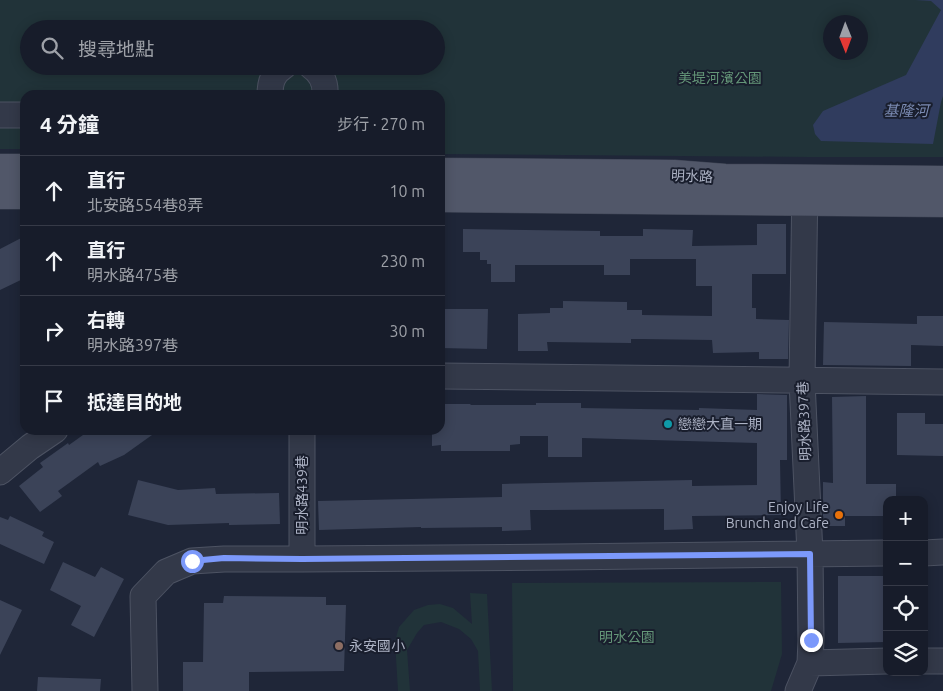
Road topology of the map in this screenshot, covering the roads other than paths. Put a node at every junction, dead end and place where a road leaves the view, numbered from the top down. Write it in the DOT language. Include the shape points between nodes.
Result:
graph roads {
  1 [pos="275,75"];
  2 [pos="321,75"];
  3 [pos="270,90"];
  4 [pos="326,90"];
  5 [pos="0,115"];
  6 [pos="20,115"];
  7 [pos="0,168"];
  8 [pos="20,168"];
  9 [pos="943,168"];
  10 [pos="445,172"];
  11 [pos="674,174"];
  12 [pos="943,180"];
  13 [pos="805,191"];
  14 [pos="0,194"];
  15 [pos="20,195"];
  16 [pos="20,197"];
  17 [pos="445,198"];
  18 [pos="943,203"];
  19 [pos="0,207"];
  20 [pos="445,376"];
  21 [pos="802,381"];
  22 [pos="943,382"];
  23 [pos="48,435"];
  24 [pos="302,435"];
  25 [pos="0,472"];
  26 [pos="943,552"];
  27 [pos="883,553"];
  28 [pos="928,553"];
  29 [pos="810,554"];
  30 [pos="302,559"];
  31 [pos="883,661"];
  32 [pos="928,661"];
  33 [pos="943,661"];
  34 [pos="810,663"];
  35 [pos="145,691"];
  36 [pos="798,691"];
  1 -- 3 [label="street"];
  2 -- 4 [label="street"];
  5 -- 6 [label="street"];
  7 -- 8 [label="main road"];
  9 -- 11 [label="main road" via="733,167"];
  10 -- 11 [label="main road, 明水路"];
  11 -- 13 [label="main road, 明水路" via="725,178"];
  12 -- 13 [label="main road, 明水路"];
  13 -- 17 [label="main road, 明水路"];
  13 -- 18 [label="main road, 明水路"];
  13 -- 21 [label="street, 明水路397巷"];
  14 -- 15 [label="main road"];
  16 -- 19 [label="street"];
  20 -- 21 [label="street"];
  21 -- 22 [label="street"];
  21 -- 29 [label="street, 明水路397巷"];
  23 -- 25 [label="street"];
  24 -- 30 [label="street, 明水路439巷"];
  26 -- 28 [label="street"];
  27 -- 29 [label="street"];
  29 -- 30 [label="street"];
  29 -- 34 [label="street, 明水路397巷"];
  30 -- 35 [label="street" via="192,561 166,572 143,596"];
  31 -- 34 [label="street"];
  32 -- 33 [label="street"];
  34 -- 36 [label="street"];
}
